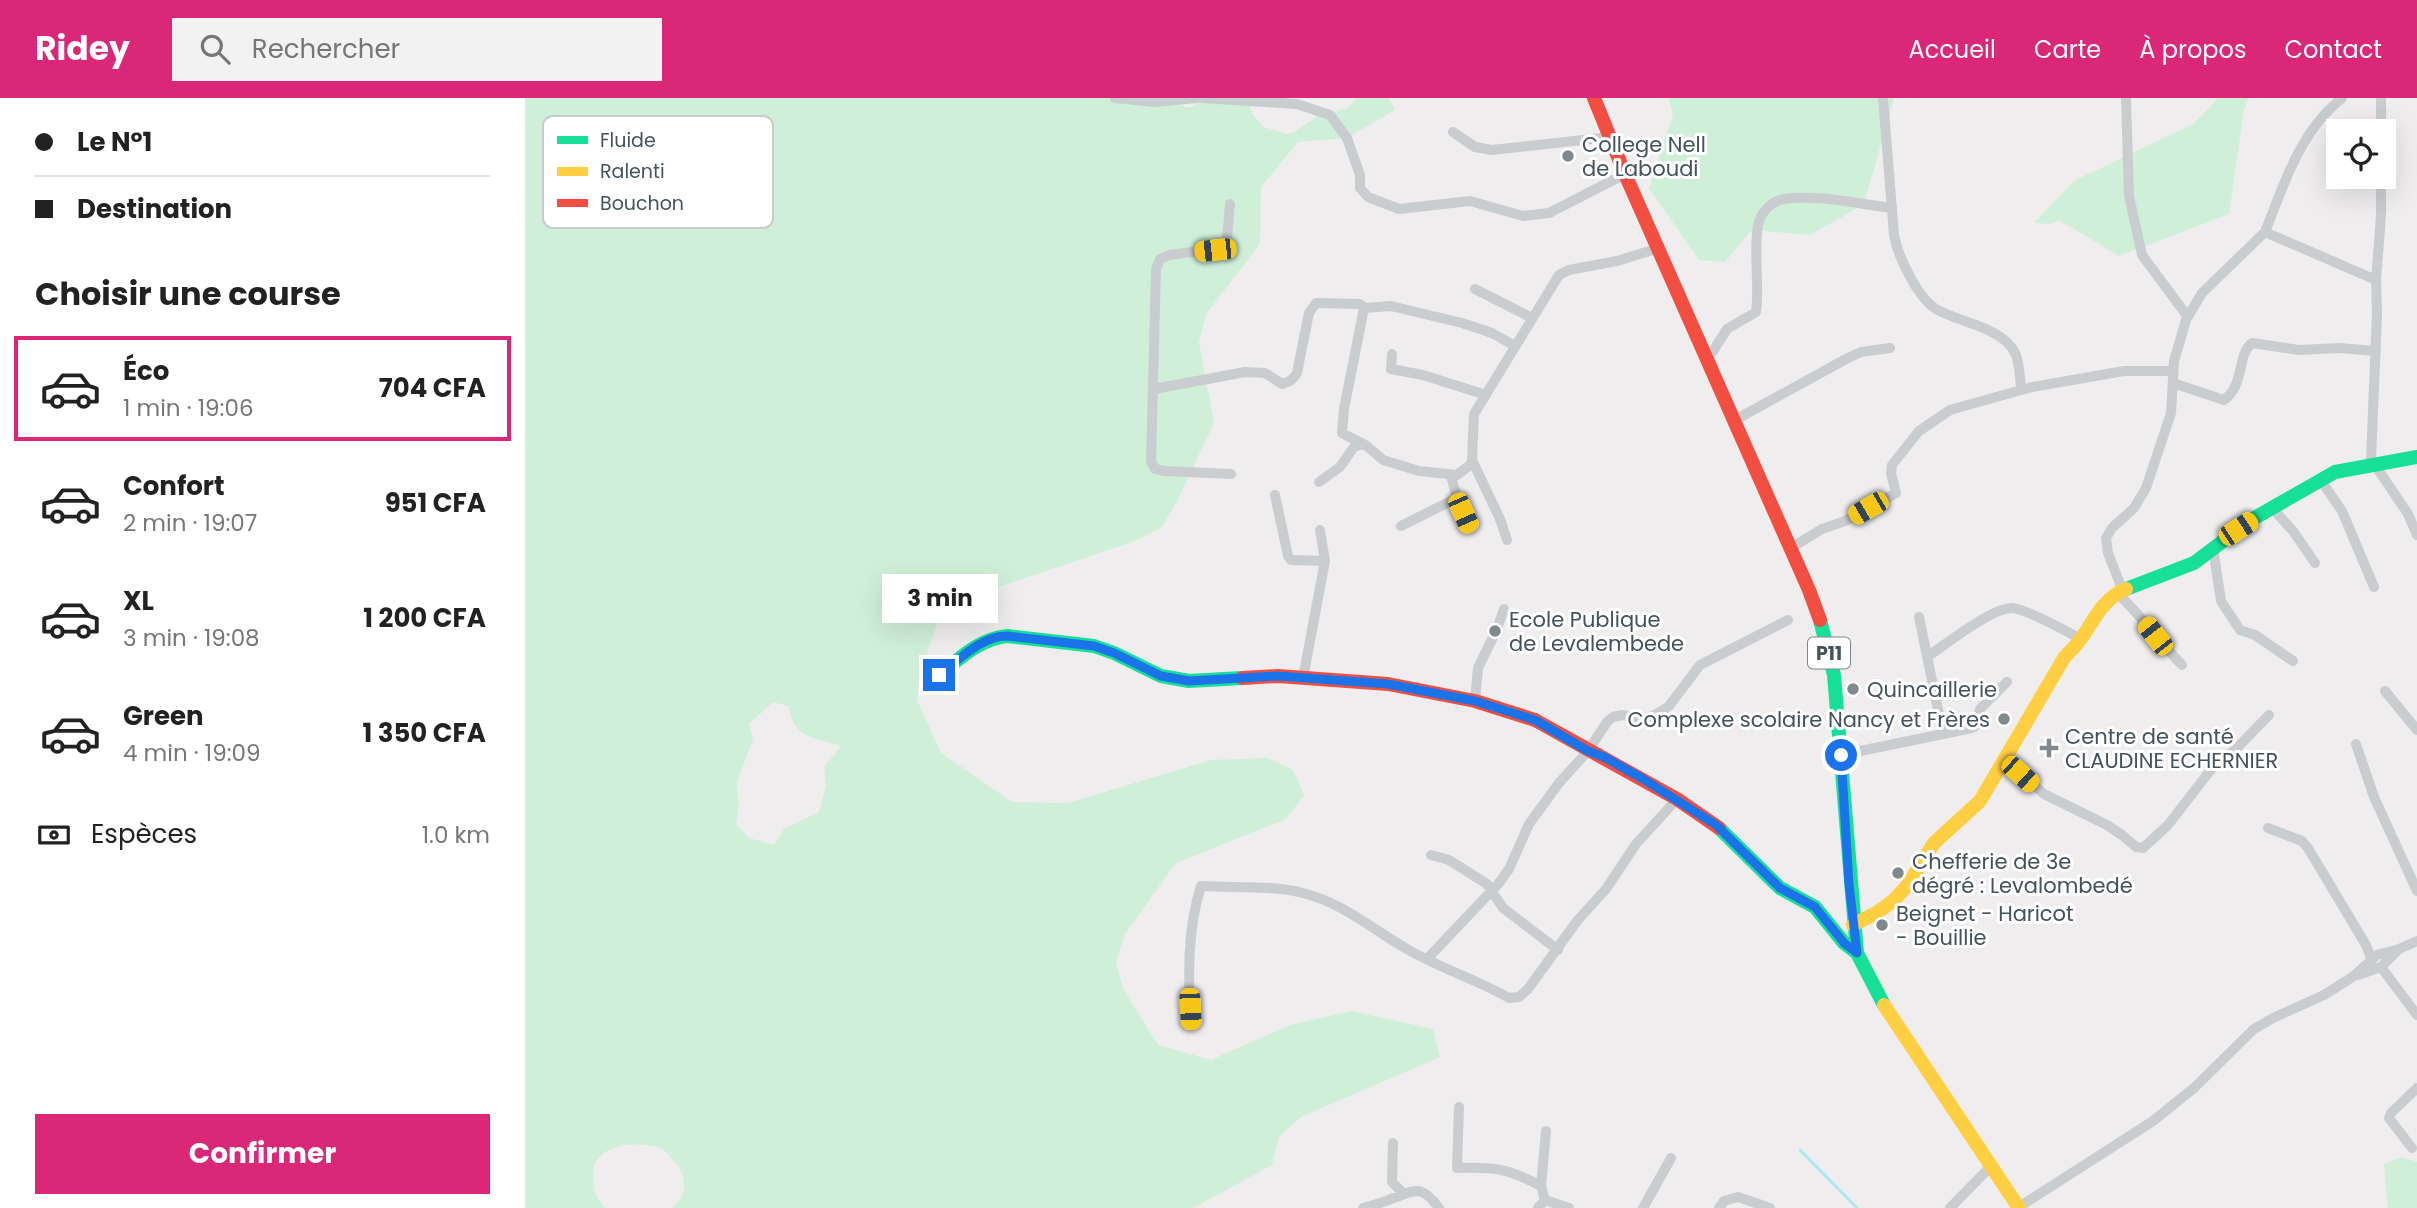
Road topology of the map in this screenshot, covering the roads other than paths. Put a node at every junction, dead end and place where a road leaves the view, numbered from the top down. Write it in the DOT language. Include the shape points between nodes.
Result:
graph roads {
  1 [pos="1115,98"];
  2 [pos="1195,98"];
  3 [pos="1202,98"];
  4 [pos="1594,98"];
  5 [pos="1883,98"];
  6 [pos="2126,98"];
  7 [pos="2342,98"];
  8 [pos="2381,98"];
  9 [pos="2381,119"];
  10 [pos="1453,132"];
  11 [pos="1610,137"];
  12 [pos="1625,174"];
  13 [pos="2381,189"];
  14 [pos="1230,204"];
  15 [pos="1892,208"];
  16 [pos="2265,232"];
  17 [pos="1659,248"];
  18 [pos="2376,280"];
  19 [pos="1475,289"];
  20 [pos="1364,308"];
  21 [pos="2188,317"];
  22 [pos="1532,318"];
  23 [pos="1515,345"];
  24 [pos="1890,348"];
  25 [pos="2376,351"];
  26 [pos="1392,354"];
  27 [pos="1708,359"];
  28 [pos="2173,371"];
  29 [pos="2173,383"];
  30 [pos="1154,389"];
  31 [pos="2021,390"];
  32 [pos="1486,395"];
  33 [pos="1735,420"];
  34 [pos="1361,443"];
  35 [pos="2417,457"];
  36 [pos="1472,460"];
  37 [pos="2373,465"];
  38 [pos="1231,474"];
  39 [pos="1451,476"];
  40 [pos="2320,480"];
  41 [pos="1318,482"];
  42 [pos="1275,495"];
  43 [pos="1457,498"];
  44 [pos="2272,508"];
  45 [pos="1401,526"];
  46 [pos="1470,528"];
  47 [pos="1321,530"];
  48 [pos="2417,535"];
  49 [pos="1507,540"];
  50 [pos="1791,548"];
  51 [pos="2213,548"];
  52 [pos="1325,561"];
  53 [pos="2315,564"];
  54 [pos="2374,587"];
  55 [pos="2120,591"];
  56 [pos="1504,609"];
  57 [pos="1919,617"];
  58 [pos="1788,620"];
  59 [pos="2081,639"];
  60 [pos="1927,657"];
  61 [pos="2293,661"];
  62 [pos="2182,665"];
  63 [pos="939,675"];
  64 [pos="1303,678"];
  65 [pos="2007,682"];
  66 [pos="2385,691"];
  67 [pos="1475,701"];
  68 [pos="2269,715"];
  69 [pos="2417,730"];
  70 [pos="1943,734"];
  71 [pos="2356,744"];
  72 [pos="1588,751"];
  73 [pos="1841,755"];
  74 [pos="2005,760"];
  75 [pos="1677,799"];
  76 [pos="2268,828"];
  77 [pos="1431,855"];
  78 [pos="2417,891"];
  79 [pos="1493,892"];
  80 [pos="1853,925"];
  81 [pos="2417,941"];
  82 [pos="2399,949"];
  83 [pos="1558,950"];
  84 [pos="1857,953"];
  85 [pos="2371,958"];
  86 [pos="1427,959"];
  87 [pos="2381,967"];
  88 [pos="2354,976"];
  89 [pos="2417,1015"];
  90 [pos="1191,1024"];
  91 [pos="2417,1088"];
  92 [pos="1459,1107"];
  93 [pos="1546,1132"];
  94 [pos="1393,1143"];
  95 [pos="2412,1148"];
  96 [pos="1671,1158"];
  97 [pos="1992,1165"];
  98 [pos="1541,1186"];
  99 [pos="1403,1193"];
  100 [pos="1541,1204"];
  101 [pos="1363,1208"];
  102 [pos="1439,1208"];
  103 [pos="1569,1208"];
  104 [pos="1643,1208"];
  105 [pos="1719,1208"];
  106 [pos="1770,1208"];
  107 [pos="1950,1208"];
  108 [pos="2019,1208"];
  1 -- 2 [label="street" via="1155,102"];
  3 -- 12 [label="street" via="1297,104 1330,115 1347,138 1360,188 1368,197 1399,209 1470,201 1538,216"];
  4 -- 11 [label="street, P11"];
  5 -- 15 [label="street"];
  6 -- 21 [label="street" via="2129,196 2142,255"];
  7 -- 16 [label="street" via="2295,157"];
  8 -- 9 [label="street"];
  10 -- 11 [label="street" via="1475,147 1492,150"];
  11 -- 12 [label="street, P11"];
  12 -- 17 [label="street, P11"];
  13 -- 18 [label="street"];
  14 -- 30 [label="street" via="1223,248 1160,259 1156,269"];
  15 -- 27 [label="street" via="1821,199 1783,199 1769,205 1759,221 1756,312 1727,330"];
  15 -- 31 [label="street" via="1898,248 1926,302 1990,331 2011,346"];
  16 -- 18 [label="street"];
  16 -- 21 [label="street" via="2202,293"];
  17 -- 22 [label="street" via="1563,272"];
  17 -- 27 [label="street, P11"];
  18 -- 25 [label="street"];
  19 -- 22 [label="street"];
  20 -- 23 [label="street" via="1391,306 1462,323"];
  20 -- 30 [label="street" via="1360,304 1316,303 1309,313 1297,373 1287,383 1265,373 1245,372"];
  20 -- 34 [label="street" via="1341,429"];
  21 -- 28 [label="street"];
  22 -- 23 [label="street"];
  23 -- 32 [label="street"];
  24 -- 33 [label="street" via="1861,352"];
  25 -- 29 [label="street" via="2299,351 2252,343 2233,394 2224,400"];
  25 -- 37 [label="street"];
  26 -- 32 [label="street" via="1391,369"];
  27 -- 33 [label="street, P11"];
  28 -- 29 [label="street"];
  28 -- 31 [label="street" via="2124,371"];
  29 -- 55 [label="street" via="2171,413 2146,488 2106,538"];
  30 -- 38 [label="street" via="1151,461 1156,469"];
  31 -- 50 [label="street" via="1950,410 1926,425 1892,465 1896,493"];
  32 -- 36 [label="street" via="1474,414"];
  33 -- 50 [label="street, P11"];
  34 -- 39 [label="street" via="1383,460"];
  34 -- 41 [label="street" via="1340,467"];
  35 -- 37 [label="street"];
  36 -- 39 [label="street" via="1466,469"];
  36 -- 49 [label="street"];
  37 -- 40 [label="street" via="2335,472"];
  37 -- 48 [label="street" via="2408,514"];
  39 -- 43 [label="street"];
  40 -- 44 [label="street"];
  40 -- 54 [label="street" via="2342,511"];
  42 -- 52 [label="street" via="1291,561"];
  43 -- 45 [label="street"];
  43 -- 46 [label="street"];
  44 -- 51 [label="street"];
  44 -- 53 [label="street"];
  47 -- 52 [label="street"];
  50 -- 73 [label="street, P11" via="1824,629 1834,675"];
  51 -- 55 [label="street" via="2187,567"];
  51 -- 61 [label="street" via="2221,601 2240,629"];
  52 -- 64 [label="street"];
  55 -- 59 [label="street" via="2096,613"];
  55 -- 62 [label="street"];
  56 -- 67 [label="street" via="1478,668"];
  57 -- 60 [label="street"];
  58 -- 72 [label="street" via="1700,665 1669,706 1654,715 1644,719 1613,717"];
  59 -- 60 [label="street" via="2021,610 2005,609"];
  59 -- 74 [label="street" via="2064,658"];
  60 -- 70 [label="street"];
  63 -- 64 [label="street" via="985,641 1007,636 1094,646 1161,676 1189,681"];
  64 -- 67 [label="street" via="1406,686"];
  65 -- 70 [label="street" via="1980,709 1975,726"];
  66 -- 69 [label="street"];
  67 -- 72 [label="street" via="1535,720"];
  68 -- 74 [label="street" via="2216,763 2168,825 2143,848 2044,794"];
  70 -- 73 [label="street"];
  71 -- 78 [label="street" via="2374,797"];
  72 -- 75 [label="street"];
  72 -- 79 [label="street" via="1529,824"];
  73 -- 80 [label="street, P11"];
  74 -- 80 [label="street" via="1974,808 1929,848 1906,887 1882,911"];
  75 -- 83 [label="street" via="1636,844"];
  75 -- 84 [label="street" via="1716,825 1780,888 1815,907"];
  76 -- 85 [label="street" via="2302,841 2308,848"];
  77 -- 79 [label="street" via="1460,866"];
  79 -- 83 [label="street" via="1503,908"];
  79 -- 86 [label="street"];
  80 -- 84 [label="street, P11"];
  81 -- 82 [label="street"];
  82 -- 85 [label="street"];
  82 -- 87 [label="street"];
  83 -- 86 [label="street" via="1528,989 1514,998"];
  84 -- 97 [label="street, P11" via="1896,1024"];
  85 -- 88 [label="street"];
  86 -- 90 [label="street" via="1344,909 1302,893 1201,886 1189,954"];
  87 -- 88 [label="street"];
  87 -- 89 [label="street"];
  88 -- 108 [label="street" via="2254,1029 2153,1121"];
  91 -- 95 [label="street" via="2389,1118"];
  92 -- 98 [label="street" via="1457,1168 1493,1167"];
  93 -- 98 [label="street"];
  94 -- 99 [label="street" via="1392,1182"];
  96 -- 104 [label="street"];
  97 -- 107 [label="street"];
  97 -- 108 [label="street, P11"];
  98 -- 100 [label="street"];
  99 -- 101 [label="street"];
  99 -- 102 [label="street" via="1420,1190"];
  100 -- 103 [label="street"];
  105 -- 106 [label="street" via="1738,1197"];
}
